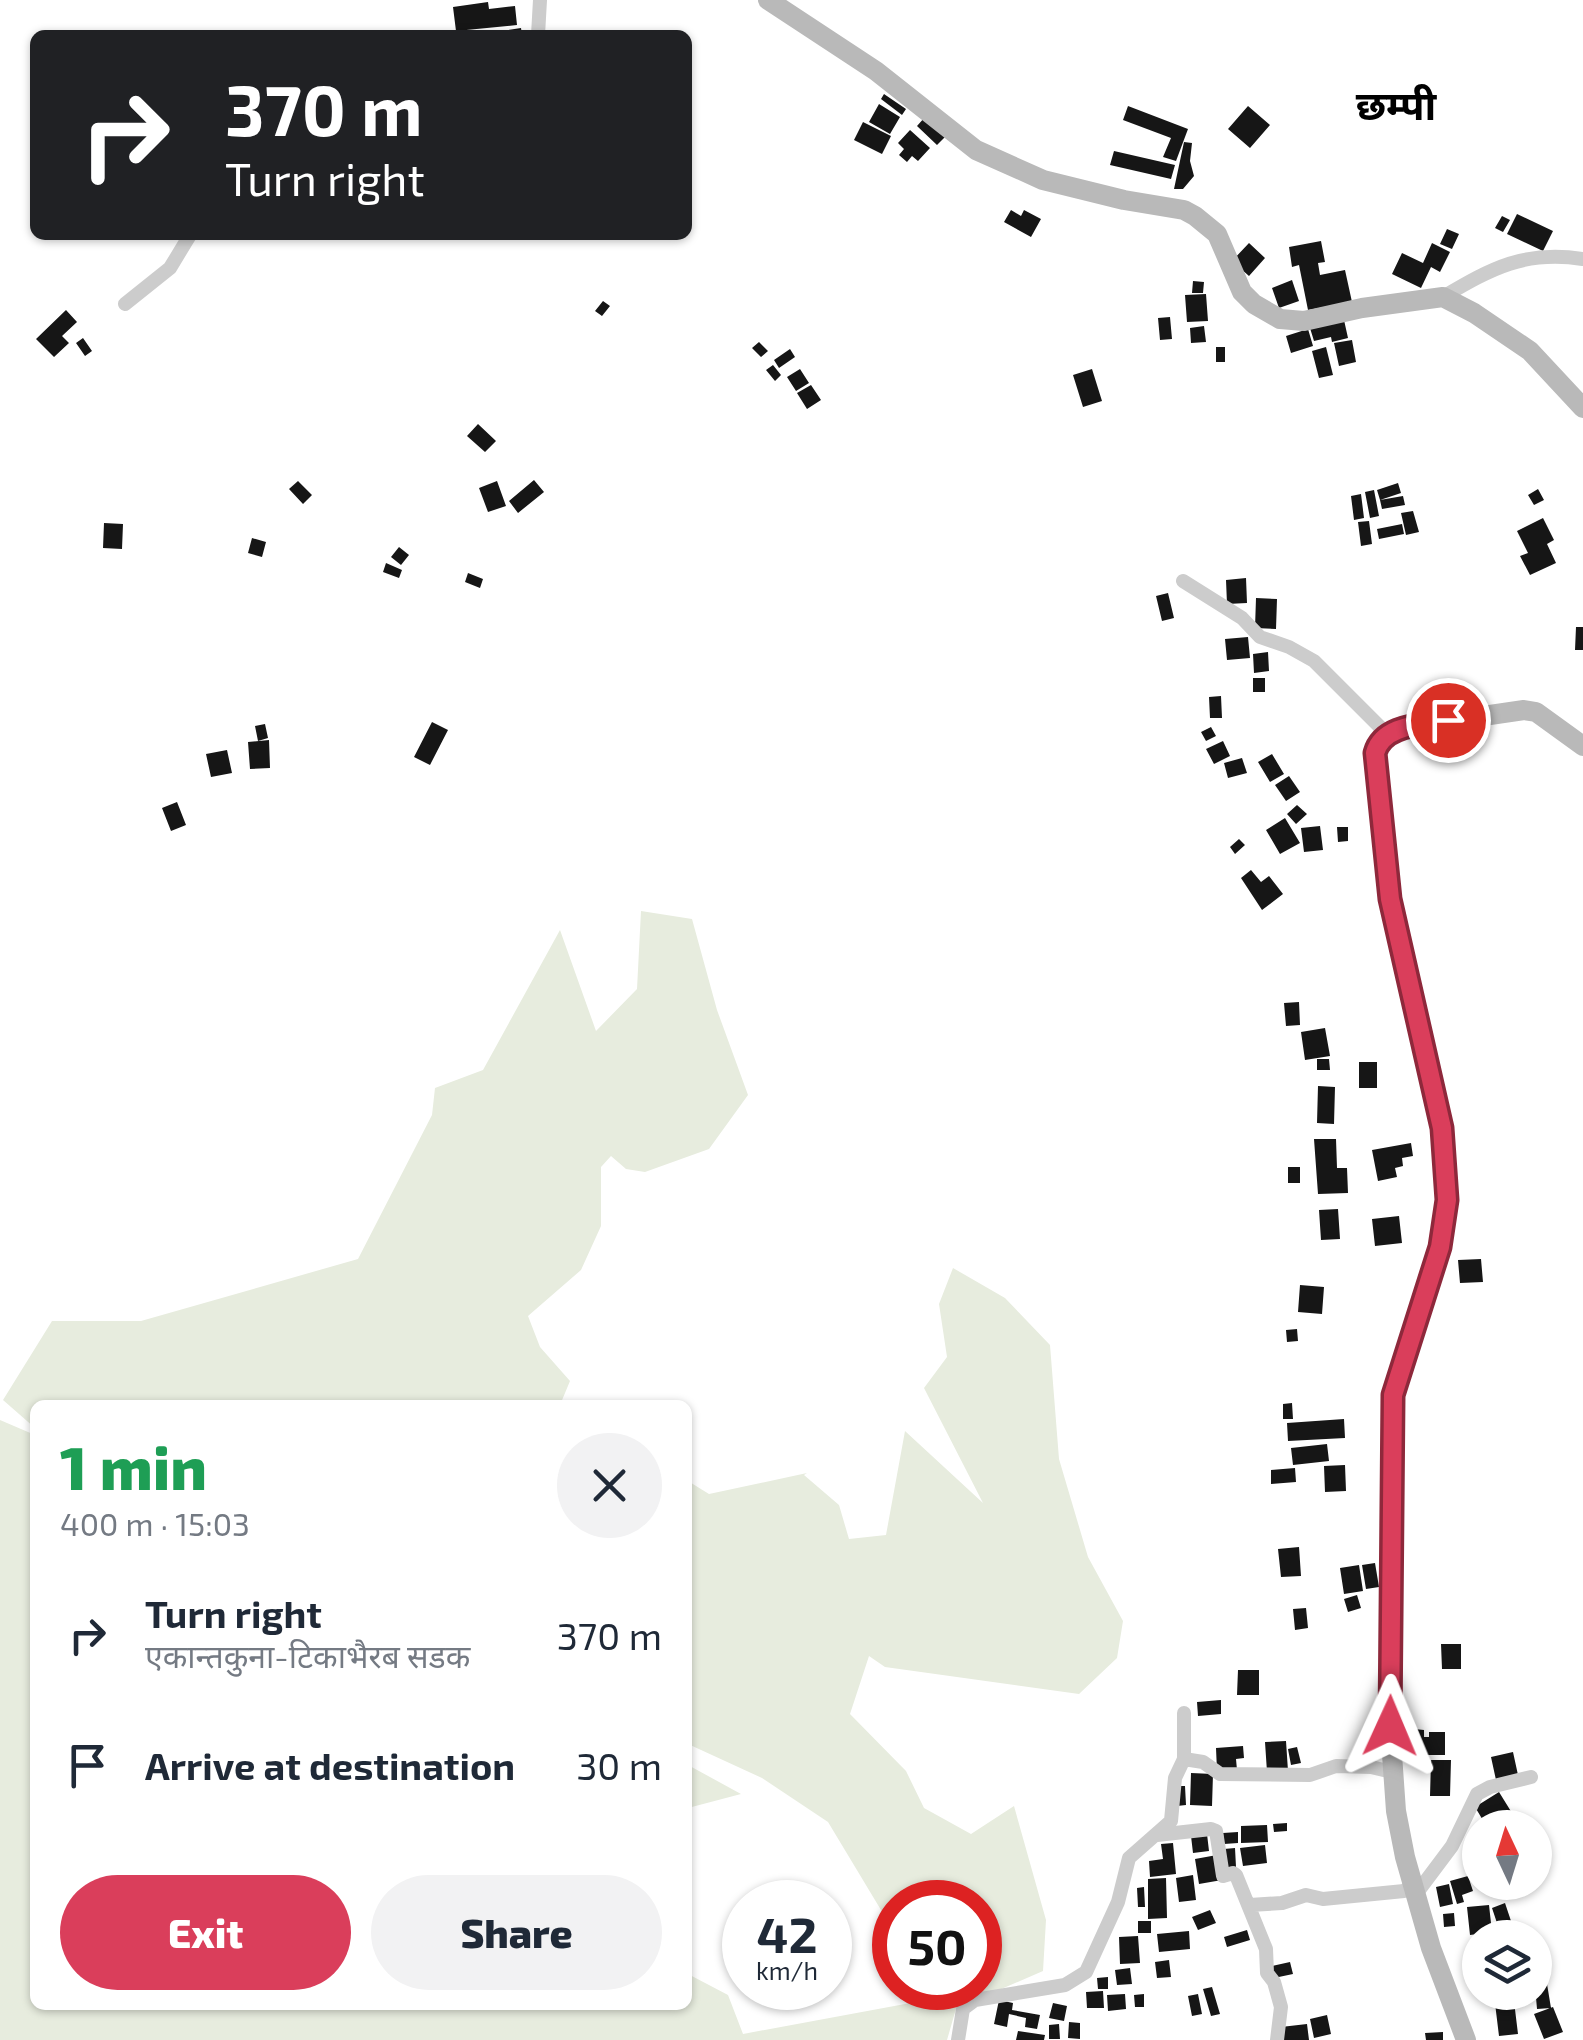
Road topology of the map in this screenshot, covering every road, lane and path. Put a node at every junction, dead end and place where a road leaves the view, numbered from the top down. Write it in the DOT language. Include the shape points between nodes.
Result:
graph roads {
  1 [pos="540,0"];
  2 [pos="768,0"];
  3 [pos="538,30"];
  4 [pos="187,240"];
  5 [pos="1583,259"];
  6 [pos="1443,297"];
  7 [pos="125,304"];
  8 [pos="1583,408"];
  9 [pos="1184,581"];
  10 [pos="1388,734"];
  11 [pos="1583,746"];
  12 [pos="1184,1713"];
  13 [pos="1184,1760"];
  14 [pos="1392,1772"];
  15 [pos="1531,1777"];
  16 [pos="1155,1835"];
  17 [pos="1414,1889"];
  18 [pos="1250,1904"];
  19 [pos="958,2040"];
  20 [pos="1276,2040"];
  21 [pos="1466,2040"];
  1 -- 3 [label="street"];
  2 -- 6 [label="main road" via="876,71 976,150 1042,180 1184,210 1206,223 1242,292 1280,320"];
  4 -- 7 [label="street" via="170,268"];
  5 -- 6 [label="street" via="1540,255 1486,271"];
  6 -- 8 [label="main road" via="1530,350"];
  9 -- 10 [label="street" via="1260,636 1314,662"];
  10 -- 11 [label="main road" via="1524,710"];
  10 -- 14 [label="main road" via="1375,753 1390,899 1442,1128 1447,1200 1430,1286 1393,1395"];
  12 -- 13 [label="street"];
  13 -- 14 [label="street" via="1203,1762 1220,1774 1310,1775 1336,1766"];
  13 -- 16 [label="street" via="1174,1778 1171,1821"];
  14 -- 17 [label="main road"];
  15 -- 17 [label="street" via="1477,1794 1452,1846"];
  16 -- 18 [label="street" via="1216,1831 1223,1876 1233,1872"];
  16 -- 19 [label="street" via="1129,1858 1118,1902 1086,1972 1065,1985 975,2000 962,2009"];
  17 -- 18 [label="street"];
  17 -- 21 [label="main road"];
  18 -- 20 [label="street" via="1282,2007"];
}
